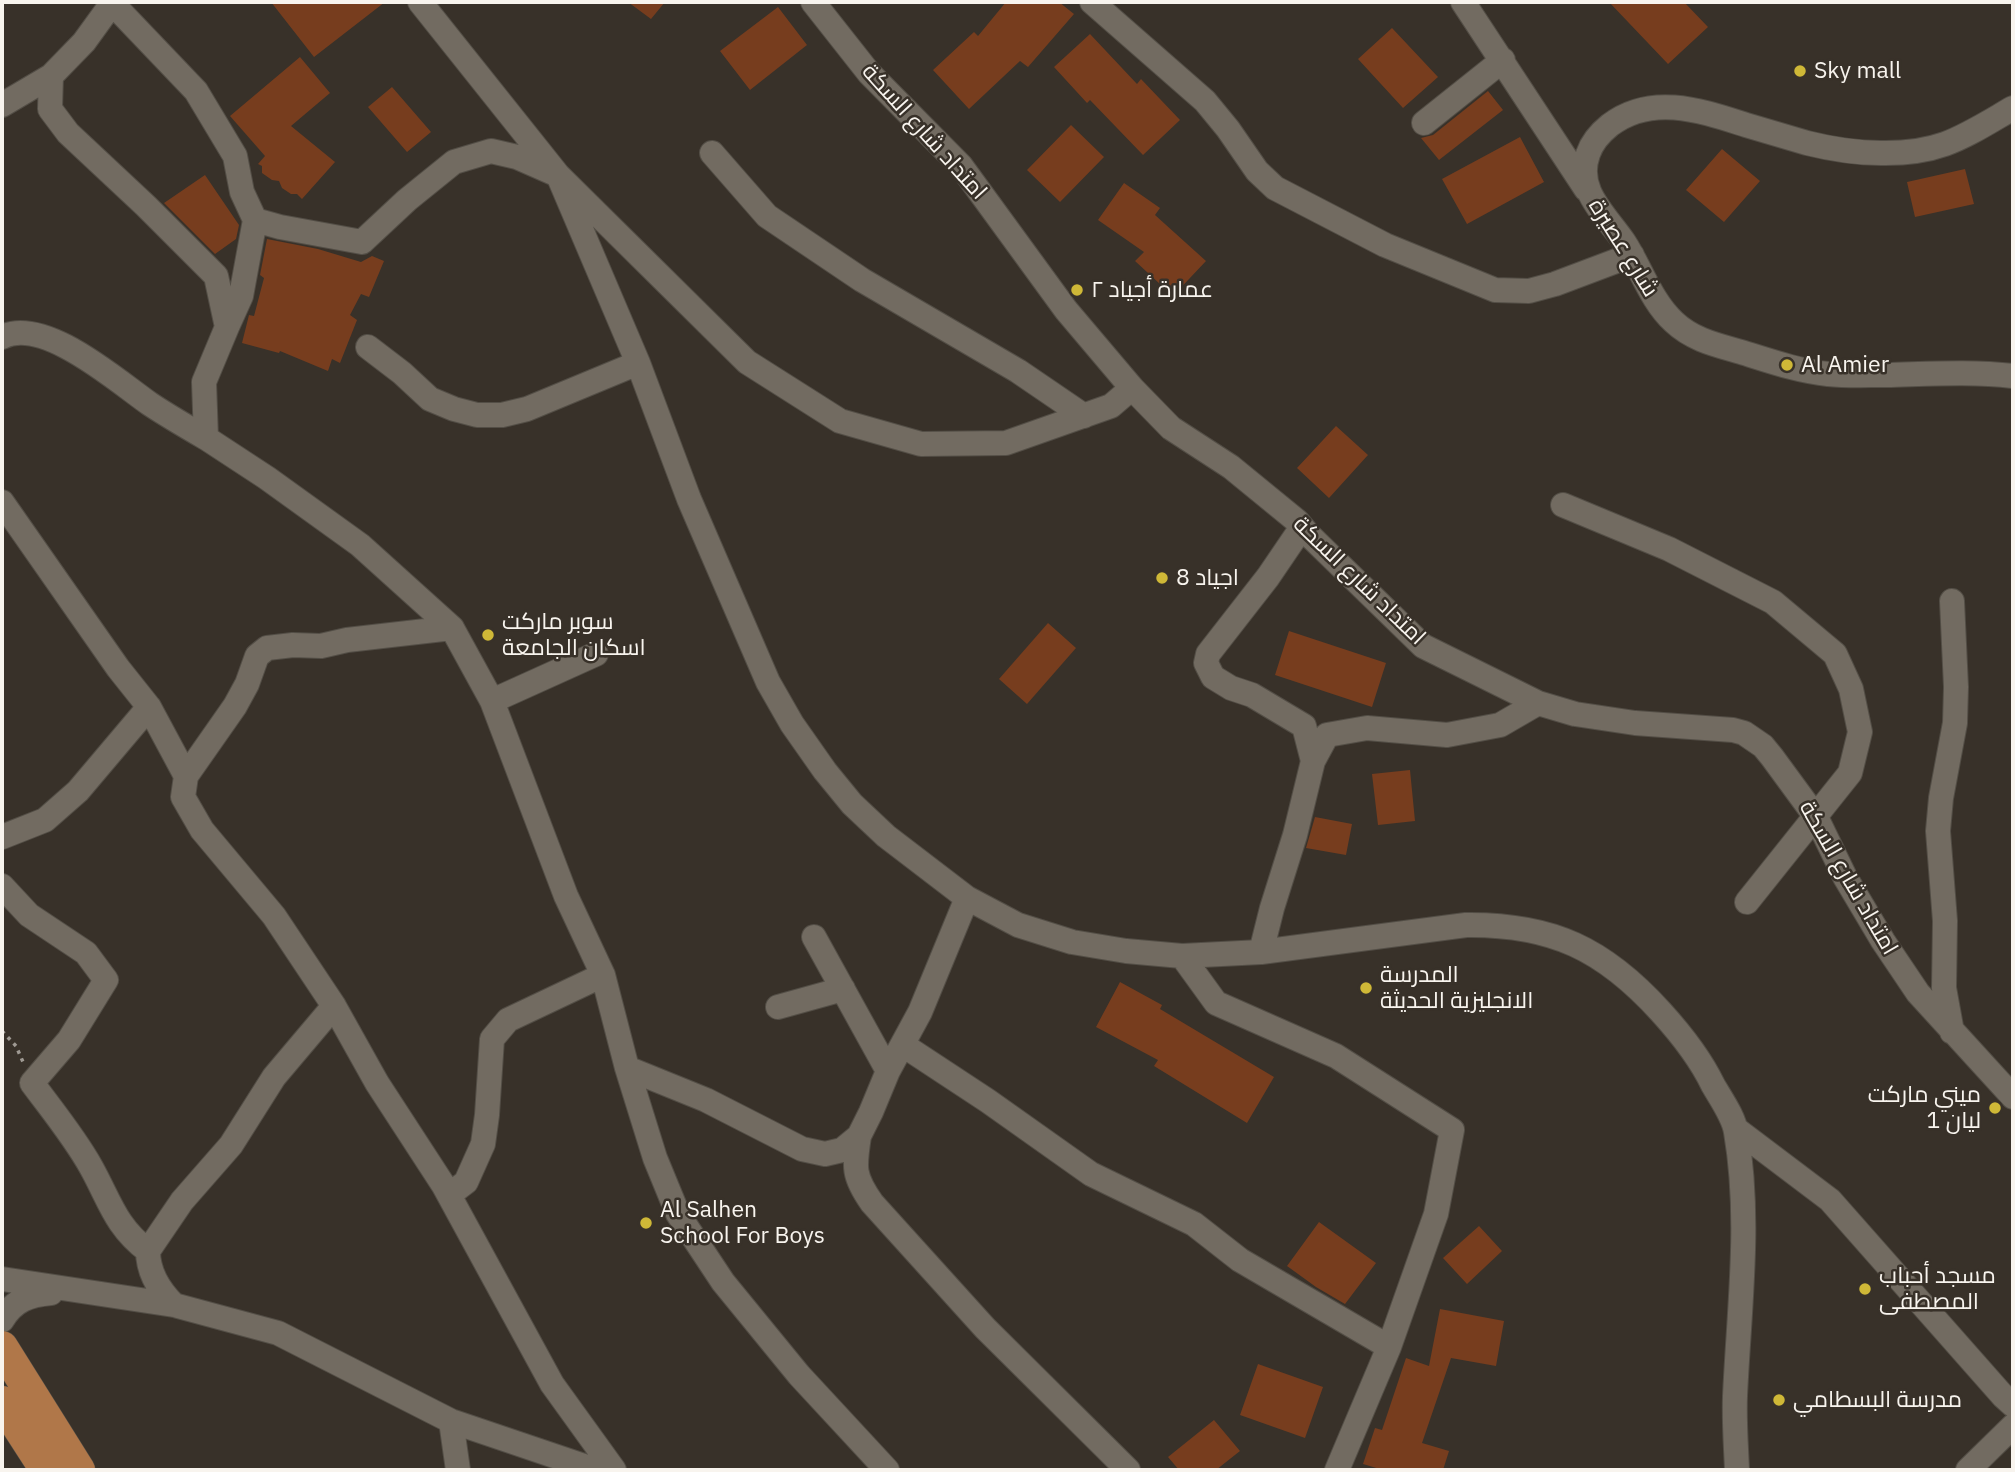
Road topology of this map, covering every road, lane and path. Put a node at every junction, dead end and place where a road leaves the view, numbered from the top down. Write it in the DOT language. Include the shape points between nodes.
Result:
graph roads {
  1 [pos="112,2"];
  2 [pos="420,2"];
  3 [pos="813,2"];
  4 [pos="1092,2"];
  5 [pos="1463,2"];
  6 [pos="1503,60"];
  7 [pos="51,76"];
  8 [pos="2,105"];
  9 [pos="2013,108"];
  10 [pos="1424,123"];
  11 [pos="712,153"];
  12 [pos="558,175"];
  13 [pos="1588,192"];
  14 [pos="255,220"];
  15 [pos="1632,255"];
  16 [pos="227,327"];
  17 [pos="2,337"];
  18 [pos="368,347"];
  19 [pos="638,363"];
  20 [pos="2013,376"];
  21 [pos="1132,388"];
  22 [pos="1084,416"];
  23 [pos="206,438"];
  24 [pos="2,502"];
  25 [pos="1563,505"];
  26 [pos="1302,527"];
  27 [pos="1952,601"];
  28 [pos="452,628"];
  29 [pos="596,654"];
  30 [pos="492,701"];
  31 [pos="1538,703"];
  32 [pos="149,707"];
  33 [pos="1313,761"];
  34 [pos="186,776"];
  35 [pos="1816,817"];
  36 [pos="2,837"];
  37 [pos="2,886"];
  38 [pos="967,898"];
  39 [pos="1747,902"];
  40 [pos="814,937"];
  41 [pos="1261,952"];
  42 [pos="1182,956"];
  43 [pos="603,975"];
  44 [pos="843,989"];
  45 [pos="334,1006"];
  46 [pos="779,1007"];
  47 [pos="2,1031"];
  48 [pos="1953,1033"];
  49 [pos="903,1045"];
  50 [pos="627,1068"];
  51 [pos="888,1072"];
  52 [pos="32,1083"];
  53 [pos="2013,1097"];
  54 [pos="1736,1129"];
  55 [pos="859,1136"];
  56 [pos="449,1195"];
  57 [pos="148,1251"];
  58 [pos="2,1279"];
  59 [pos="69,1290"];
  60 [pos="174,1305"];
  61 [pos="2,1320"];
  62 [pos="2,1347"];
  63 [pos="1389,1347"];
  64 [pos="2,1402"];
  65 [pos="2013,1405"];
  66 [pos="451,1421"];
  67 [pos="2013,1426"];
  68 [pos="46,1470"];
  69 [pos="79,1470"];
  70 [pos="458,1470"];
  71 [pos="596,1470"];
  72 [pos="614,1470"];
  73 [pos="887,1470"];
  74 [pos="1128,1470"];
  75 [pos="1337,1470"];
  76 [pos="1737,1470"];
  77 [pos="1968,1470"];
  1 -- 7 [label="street" via="84,42"];
  1 -- 14 [label="street" via="196,91 235,156 242,192"];
  2 -- 12 [label="street"];
  3 -- 21 [label="street, امتداد شارع السكة" via="869,73 961,166 1066,310"];
  4 -- 15 [label="street" via="1205,101 1275,188 1385,245 1495,289 1529,291"];
  5 -- 6 [label="street"];
  6 -- 10 [label="street"];
  6 -- 13 [label="street"];
  7 -- 8 [label="street"];
  7 -- 16 [label="street" via="50,109 68,133 216,276"];
  9 -- 13 [label="street, شارع عصيرة" via="1944,145 1878,153 1830,148 1687,108 1653,107 1623,117 1594,141 1585,161"];
  11 -- 22 [label="street" via="767,216"];
  12 -- 14 [label="street" via="491,151 454,162 362,242"];
  12 -- 19 [label="street"];
  12 -- 22 [label="street" via="747,362 840,421 921,444 1006,443"];
  13 -- 15 [label="street, شارع عصيرة"];
  14 -- 16 [label="street" via="241,296"];
  15 -- 20 [label="street, شارع عصيرة" via="1667,315 1707,342 1826,374"];
  16 -- 23 [label="street" via="204,382"];
  17 -- 23 [label="street" via="9,333 44,336 99,366"];
  18 -- 19 [label="street" via="430,398 477,415 527,409"];
  19 -- 38 [label="street" via="689,499 768,682 792,724 852,804"];
  21 -- 22 [label="street" via="1111,406"];
  21 -- 26 [label="street, امتداد شارع السكة" via="1171,428 1231,467"];
  23 -- 28 [label="street" via="360,545"];
  24 -- 32 [label="street"];
  25 -- 35 [label="street" via="1669,549 1773,602 1835,654 1851,689 1860,732 1850,773"];
  26 -- 31 [label="street, امتداد شارع السكة" via="1423,646"];
  26 -- 33 [label="street" via="1208,654 1206,663 1213,677 1304,726"];
  27 -- 48 [label="street" via="1955,723 1938,831 1945,921 1944,988"];
  28 -- 30 [label="street"];
  28 -- 34 [label="street" via="320,646 267,648 257,656 235,706"];
  29 -- 30 [label="street"];
  30 -- 43 [label="street" via="566,896"];
  31 -- 33 [label="street" via="1500,724 1447,735 1367,728 1327,735"];
  31 -- 35 [label="street, امتداد شارع السكة" via="1611,720 1744,733 1763,746"];
  32 -- 34 [label="street"];
  32 -- 36 [label="street" via="78,791 45,820"];
  33 -- 41 [label="street"];
  34 -- 45 [label="street" via="183,797 202,830 274,916"];
  35 -- 39 [label="street"];
  35 -- 48 [label="street, امتداد شارع السكة" via="1883,941 1918,993"];
  37 -- 52 [label="street" via="29,915 86,953 106,979 69,1040"];
  38 -- 42 [label="street" via="1018,925 1072,942"];
  38 -- 49 [label="street"];
  40 -- 44 [label="street"];
  41 -- 42 [label="street"];
  41 -- 54 [label="street" via="1466,925 1516,928 1558,938 1598,956 1646,995 1706,1070"];
  42 -- 63 [label="street" via="1216,1003 1336,1056 1452,1130 1436,1214"];
  43 -- 50 [label="street"];
  43 -- 56 [label="street" via="508,1020 492,1039 483,1144 466,1182"];
  44 -- 46 [label="street"];
  44 -- 51 [label="street"];
  45 -- 56 [label="street"];
  45 -- 57 [label="street" via="274,1077 231,1145 182,1201"];
  47 -- 52 [label="path" via="16,1046"];
  48 -- 53 [label="street, امتداد شارع السكة"];
  49 -- 51 [label="street"];
  49 -- 63 [label="street" via="1091,1174 1194,1224 1240,1260"];
  50 -- 55 [label="street" via="706,1100 802,1149 825,1154 842,1150"];
  50 -- 73 [label="street" via="678,1214 723,1282 799,1376"];
  51 -- 55 [label="street"];
  52 -- 57 [label="street" via="91,1166 115,1217 132,1240"];
  54 -- 65 [label="street" via="1830,1200"];
  54 -- 76 [label="street" via="1744,1214 1735,1400"];
  55 -- 74 [label="street" via="855,1163 859,1184 872,1203 985,1328"];
  56 -- 72 [label="street" via="552,1384"];
  57 -- 60 [label="street" via="151,1273"];
  58 -- 59 [label="street"];
  59 -- 60 [label="street"];
  59 -- 61 [label="street" via="19,1301"];
  60 -- 66 [label="street" via="278,1333"];
  62 -- 69 [label="main road"];
  63 -- 75 [label="street"];
  64 -- 68 [label="main road"];
  66 -- 70 [label="street"];
  66 -- 71 [label="street"];
  67 -- 77 [label="street"];
}
